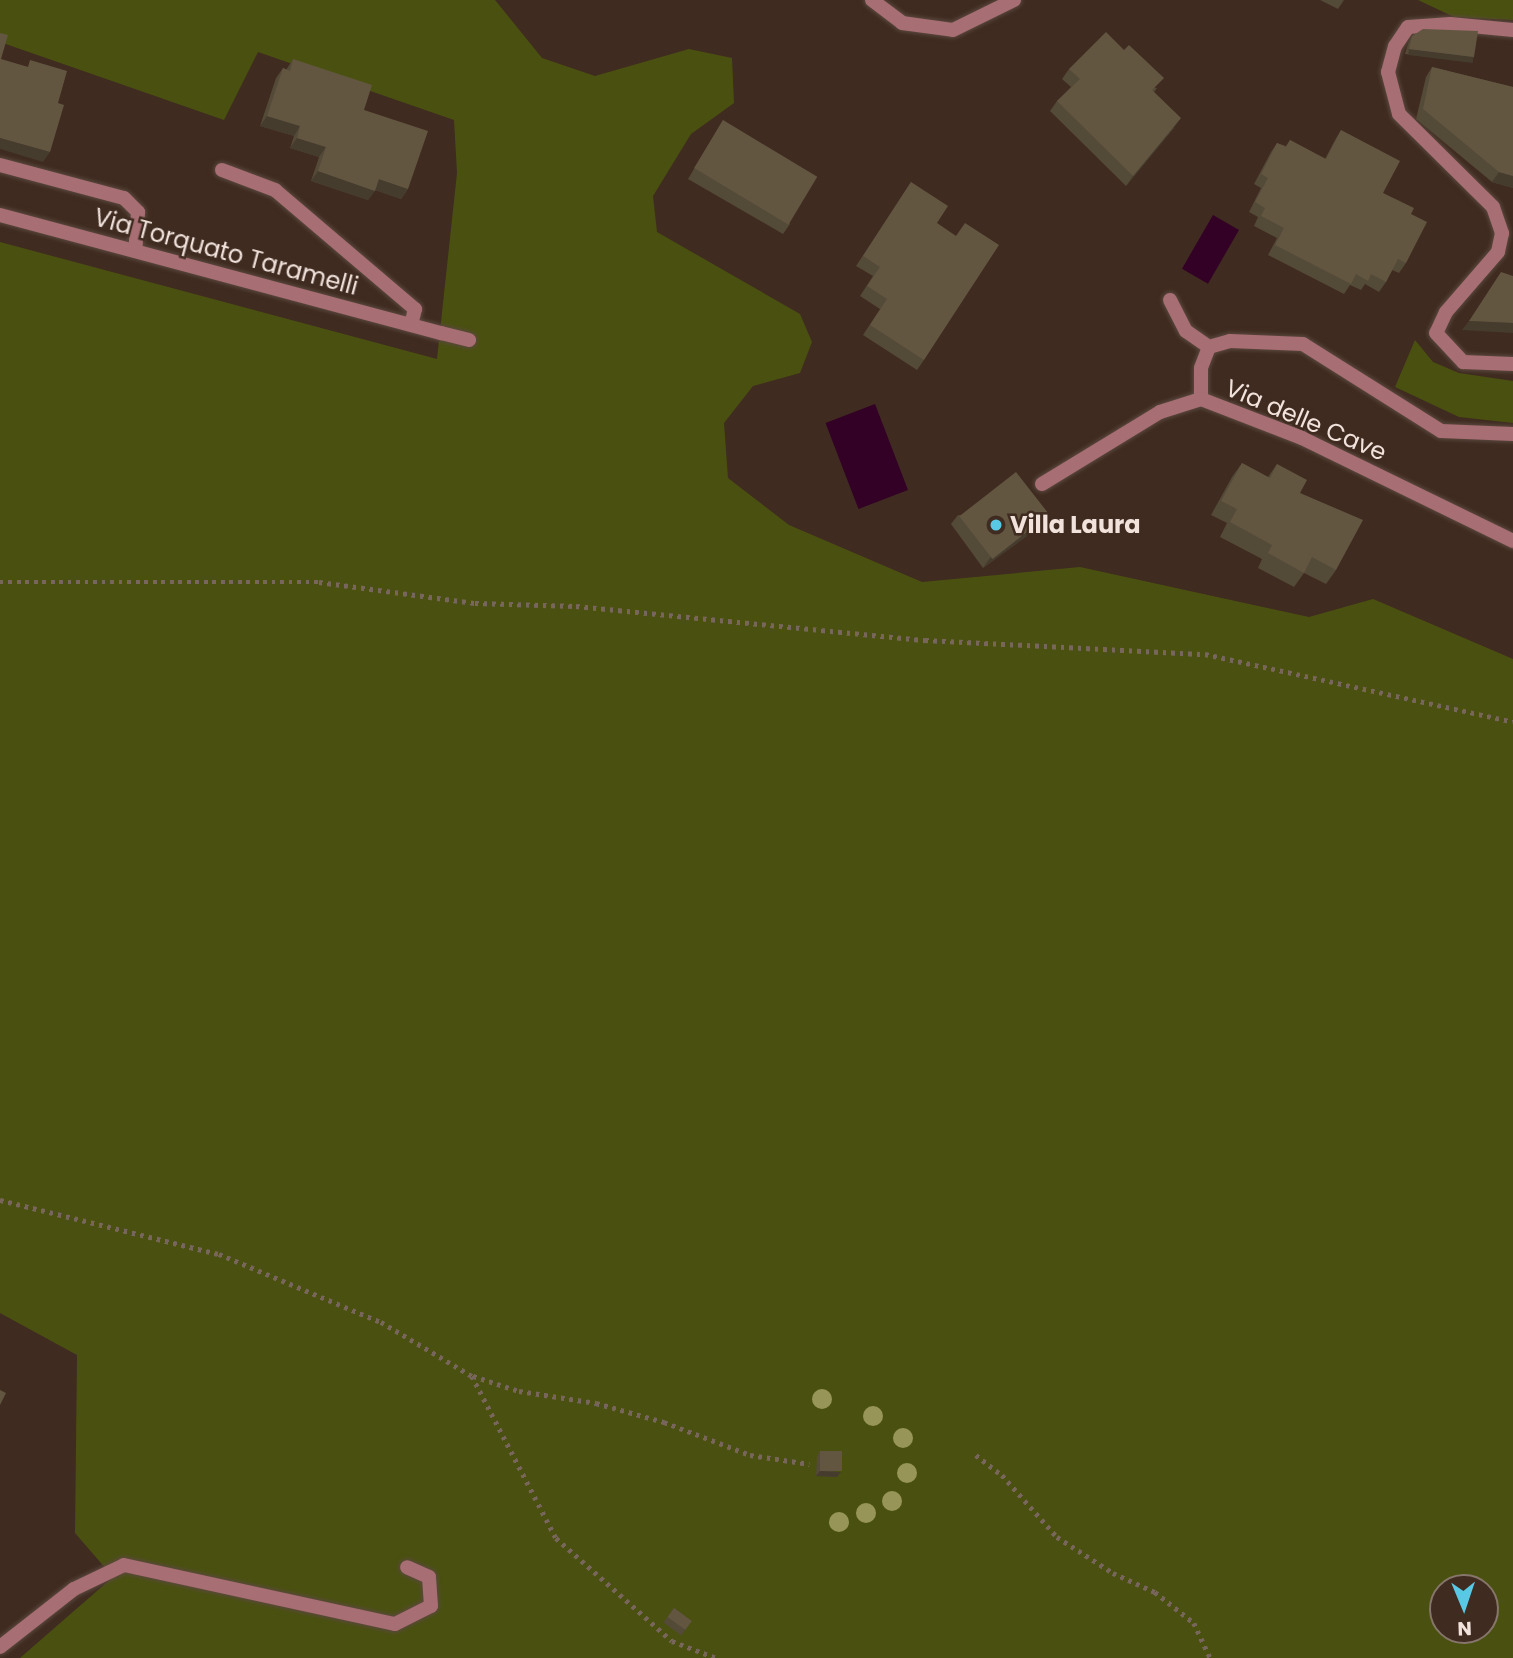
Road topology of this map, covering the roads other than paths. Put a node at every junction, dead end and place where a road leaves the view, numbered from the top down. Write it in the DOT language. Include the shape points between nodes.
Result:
graph roads {
  1 [pos="872,0"];
  2 [pos="1014,0"];
  3 [pos="1513,30"];
  4 [pos="0,165"];
  5 [pos="222,170"];
  6 [pos="0,215"];
  7 [pos="135,251"];
  8 [pos="1170,300"];
  9 [pos="411,325"];
  10 [pos="469,340"];
  11 [pos="1209,346"];
  12 [pos="1513,364"];
  13 [pos="1201,399"];
  14 [pos="1513,434"];
  15 [pos="1042,484"];
  16 [pos="1513,541"];
  17 [pos="407,1567"];
  18 [pos="0,1647"];
  1 -- 2 [label="street" via="902,23 953,30"];
  3 -- 12 [label="street" via="1450,24 1408,27 1395,46 1388,72 1399,114 1493,207 1502,233 1498,252 1446,313 1436,333 1463,362"];
  4 -- 7 [label="street" via="124,198 138,212"];
  5 -- 9 [label="street" via="286,198 415,309"];
  6 -- 7 [label="street, Via Torquato Taramelli"];
  7 -- 9 [label="street, Via Torquato Taramelli"];
  8 -- 11 [label="street" via="1185,331"];
  9 -- 10 [label="street, Via Torquato Taramelli"];
  11 -- 13 [label="street, Via delle Cave" via="1198,385"];
  11 -- 14 [label="street, Via delle Cave" via="1230,341 1303,344 1441,431"];
  13 -- 15 [label="street" via="1160,412"];
  13 -- 16 [label="street, Via delle Cave" via="1302,438"];
  17 -- 18 [label="street" via="429,1577 431,1606 395,1624 124,1565 74,1589"];
}
